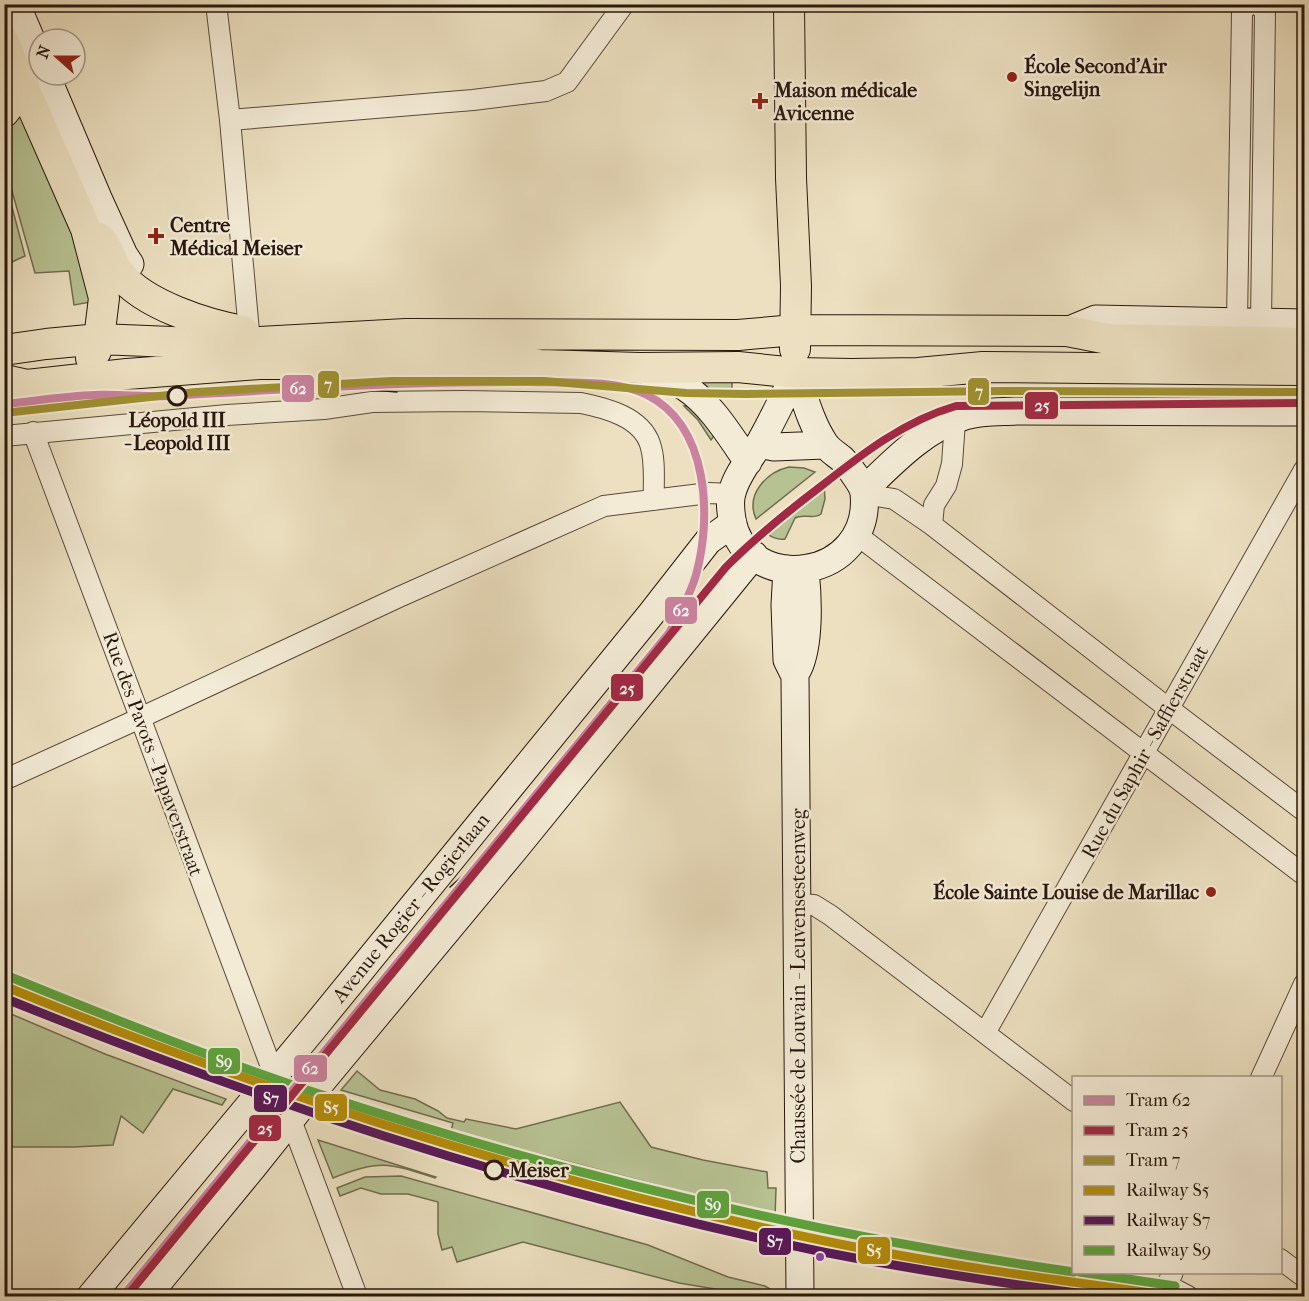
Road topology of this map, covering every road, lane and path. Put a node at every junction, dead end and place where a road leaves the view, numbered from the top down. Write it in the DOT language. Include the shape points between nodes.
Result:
graph roads {
  1 [pos="16,4"];
  2 [pos="216,4"];
  3 [pos="624,4"];
  4 [pos="789,4"];
  5 [pos="1249,4"];
  6 [pos="1258,4"];
  7 [pos="27,30"];
  8 [pos="4,43"];
  9 [pos="27,71"];
  10 [pos="29,87"];
  11 [pos="37,87"];
  12 [pos="38,87"];
  13 [pos="4,112"];
  14 [pos="230,120"];
  15 [pos="86,229"];
  16 [pos="146,294"];
  17 [pos="1249,321"];
  18 [pos="1305,323"];
  19 [pos="795,330"];
  20 [pos="1067,332"];
  21 [pos="255,336"];
  22 [pos="99,339"];
  23 [pos="1305,343"];
  24 [pos="4,350"];
  25 [pos="640,368"];
  26 [pos="1305,370"];
  27 [pos="796,373"];
  28 [pos="5,380"];
  29 [pos="1305,411"];
  30 [pos="954,430"];
  31 [pos="33,432"];
  32 [pos="4,436"];
  33 [pos="825,446"];
  34 [pos="754,453"];
  35 [pos="1305,470"];
  36 [pos="864,492"];
  37 [pos="731,494"];
  38 [pos="654,500"];
  39 [pos="934,505"];
  40 [pos="910,510"];
  41 [pos="733,523"];
  42 [pos="932,525"];
  43 [pos="857,535"];
  44 [pos="754,555"];
  45 [pos="796,569"];
  46 [pos="1170,709"];
  47 [pos="139,719"];
  48 [pos="1145,753"];
  49 [pos="4,780"];
  50 [pos="1305,811"];
  51 [pos="1305,875"];
  52 [pos="797,904"];
  53 [pos="1305,984"];
  54 [pos="985,1034"];
  55 [pos="274,1076"];
  56 [pos="1261,1076"];
  57 [pos="1072,1099"];
  58 [pos="291,1119"];
  59 [pos="1282,1260"];
  60 [pos="1305,1277"];
  61 [pos="1166,1284"];
  62 [pos="91,1296"];
  63 [pos="147,1296"];
  64 [pos="357,1296"];
  65 [pos="800,1296"];
  66 [pos="1188,1296"];
  1 -- 7 [label="street"];
  2 -- 14 [label="street"];
  3 -- 14 [label="street" via="567,82 546,91"];
  4 -- 19 [label="main road"];
  5 -- 17 [label="street" via="1242,12"];
  6 -- 17 [label="street" via="1265,12"];
  8 -- 9 [label="main road"];
  10 -- 13 [label="main road"];
  11 -- 15 [label="main road"];
  12 -- 16 [label="street"];
  14 -- 21 [label="street"];
  15 -- 16 [label="main road" via="102,239 120,274"];
  15 -- 22 [label="main road" via="104,298"];
  16 -- 21 [label="main road" via="195,319"];
  17 -- 18 [label="street"];
  17 -- 20 [label="street" via="1096,319"];
  19 -- 20 [label="main road"];
  19 -- 21 [label="main road" via="738,335"];
  19 -- 27 [label="main road"];
  20 -- 23 [label="main road" via="1108,339"];
  21 -- 22 [label="main road" via="220,344"];
  22 -- 24 [label="main road"];
  22 -- 28 [label="main road" via="93,356 86,360 25,369"];
  25 -- 27 [label="main road" via="738,367"];
  25 -- 28 [label="main road" via="496,362 279,363 27,385"];
  25 -- 34 [label="street" via="683,385"];
  26 -- 27 [label="main road" via="983,367 909,374"];
  27 -- 33 [label="street"];
  27 -- 34 [label="street"];
  29 -- 30 [label="street" via="977,413"];
  30 -- 36 [label="street" via="921,439"];
  30 -- 39 [label="street" via="952,465 946,486"];
  31 -- 32 [label="street"];
  31 -- 38 [label="street" via="372,402 581,403 612,411 642,431 650,445"];
  31 -- 47 [label="street, Rue des Pavots - Papaverstraat"];
  33 -- 34 [label="street" via="774,447"];
  33 -- 36 [label="street" via="845,463"];
  34 -- 37 [label="street"];
  35 -- 46 [label="street, Rue du Saphir - Saffierstraat"];
  36 -- 40 [label="street" via="894,499"];
  36 -- 43 [label="street"];
  37 -- 38 [label="street"];
  37 -- 41 [label="street"];
  38 -- 47 [label="street" via="604,506"];
  39 -- 40 [label="street"];
  39 -- 42 [label="street"];
  40 -- 42 [label="street"];
  41 -- 44 [label="street" via="739,539"];
  41 -- 55 [label="street, Avenue Rogier - Rogierlaan" via="708,541"];
  42 -- 46 [label="street"];
  43 -- 45 [label="street" via="832,560"];
  43 -- 48 [label="street"];
  44 -- 45 [label="street" via="778,568"];
  44 -- 58 [label="street, Avenue Rogier - Rogierlaan"];
  45 -- 52 [label="street, Chaussée de Louvain - Leuvensesteenweg" via="807,612 802,660 795,676"];
  46 -- 48 [label="street, Rue du Saphir - Saffierstraat"];
  46 -- 50 [label="street"];
  47 -- 49 [label="street"];
  47 -- 55 [label="street, Rue des Pavots - Papaverstraat"];
  48 -- 51 [label="street"];
  48 -- 54 [label="street, Rue du Saphir - Saffierstraat"];
  52 -- 54 [label="street" via="814,904"];
  52 -- 65 [label="street, Chaussée de Louvain - Leuvensesteenweg"];
  53 -- 56 [label="street"];
  54 -- 57 [label="street"];
  55 -- 58 [label="street, Rue des Pavots - Papaverstraat"];
  55 -- 62 [label="street, Avenue Rogier - Rogierlaan"];
  58 -- 63 [label="street, Avenue Rogier - Rogierlaan"];
  58 -- 64 [label="street, Rue des Pavots - Papaverstraat"];
  59 -- 60 [label="street"];
  61 -- 66 [label="street"];
}
